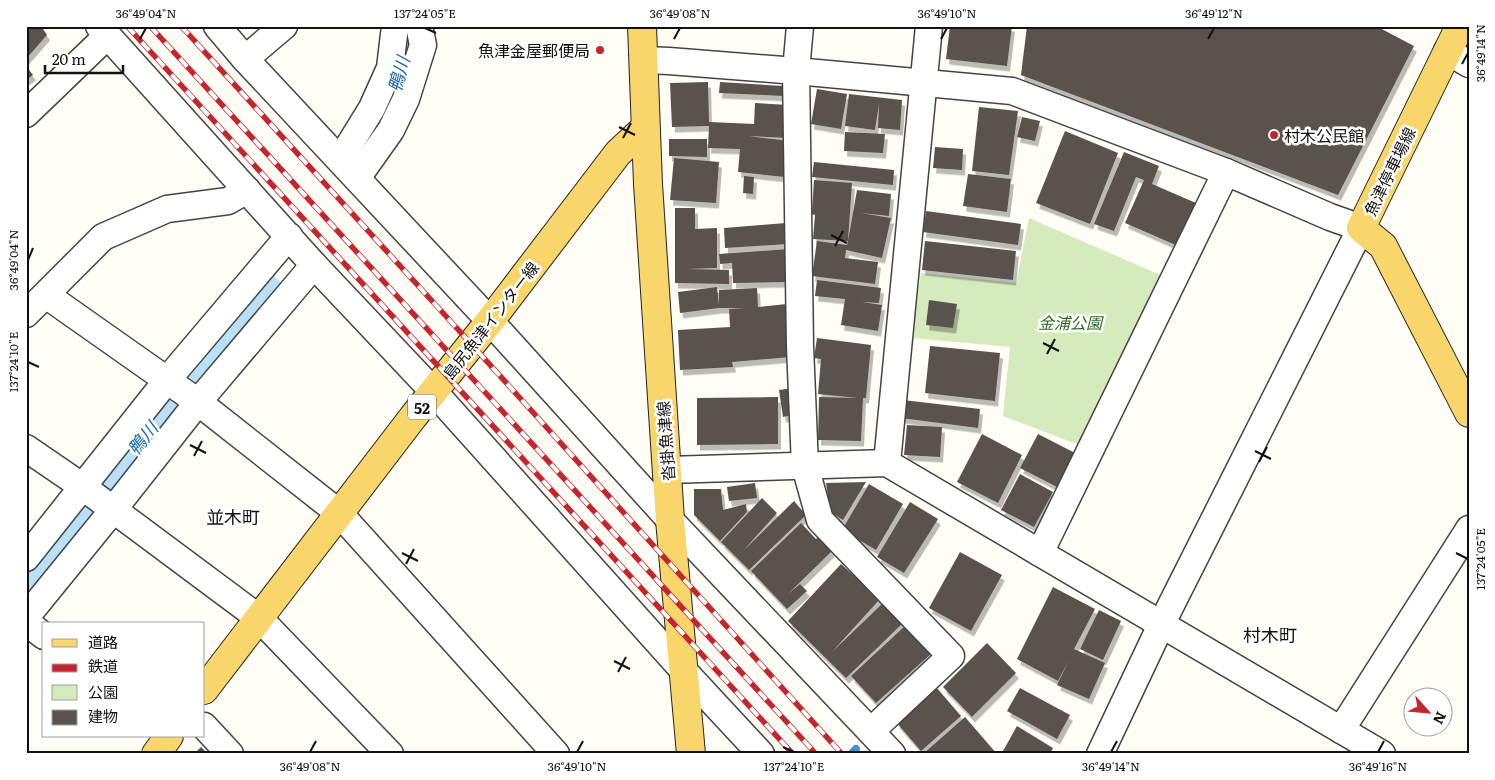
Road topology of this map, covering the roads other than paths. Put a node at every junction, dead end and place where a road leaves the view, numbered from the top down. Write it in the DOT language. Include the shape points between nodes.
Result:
graph roads {
  1 [pos="217,26"];
  2 [pos="284,26"];
  3 [pos="395,26"];
  4 [pos="419,26"];
  5 [pos="642,26"];
  6 [pos="800,26"];
  7 [pos="929,26"];
  8 [pos="1460,26"];
  9 [pos="103,31"];
  10 [pos="1458,58"];
  11 [pos="245,59"];
  12 [pos="644,60"];
  13 [pos="796,71"];
  14 [pos="923,83"];
  15 [pos="26,114"];
  16 [pos="644,128"];
  17 [pos="348,169"];
  18 [pos="1226,172"];
  19 [pos="247,190"];
  20 [pos="1361,228"];
  21 [pos="289,236"];
  22 [pos="314,266"];
  23 [pos="46,296"];
  24 [pos="26,314"];
  25 [pos="490,321"];
  26 [pos="183,391"];
  27 [pos="434,392"];
  28 [pos="1469,414"];
  29 [pos="26,448"];
  30 [pos="887,463"];
  31 [pos="805,466"];
  32 [pos="668,470"];
  33 [pos="83,487"];
  34 [pos="113,510"];
  35 [pos="339,513"];
  36 [pos="670,520"];
  37 [pos="1469,529"];
  38 [pos="1040,553"];
  39 [pos="26,558"];
  40 [pos="26,617"];
  41 [pos="259,618"];
  42 [pos="26,622"];
  43 [pos="1161,625"];
  44 [pos="42,634"];
  45 [pos="683,670"];
  46 [pos="205,689"];
  47 [pos="205,727"];
  48 [pos="1341,730"];
  49 [pos="871,731"];
  50 [pos="168,738"];
  51 [pos="156,754"];
  52 [pos="230,754"];
  53 [pos="390,754"];
  54 [pos="556,754"];
  55 [pos="691,754"];
  56 [pos="761,754"];
  57 [pos="892,754"];
  58 [pos="1100,754"];
  59 [pos="1382,754"];
  1 -- 11 [label="street"];
  2 -- 11 [label="street"];
  3 -- 17 [label="street" via="390,68"];
  4 -- 17 [label="street" via="423,46 406,99 391,130"];
  5 -- 12 [label="main road"];
  6 -- 13 [label="street"];
  7 -- 14 [label="street"];
  8 -- 10 [label="main road, 魚津停車場線"];
  9 -- 15 [label="street"];
  9 -- 19 [label="street"];
  10 -- 20 [label="main road, 魚津停車場線"];
  11 -- 17 [label="street"];
  12 -- 13 [label="street"];
  12 -- 16 [label="main road"];
  13 -- 14 [label="street"];
  13 -- 31 [label="street"];
  14 -- 18 [label="street" via="1012,91"];
  14 -- 30 [label="street"];
  16 -- 25 [label="main road, 島尻魚津インター線 / 52" via="618,153"];
  16 -- 32 [label="main road, 沓掛魚津線"];
  17 -- 25 [label="street"];
  18 -- 20 [label="street" via="1330,218"];
  18 -- 38 [label="street"];
  19 -- 21 [label="street"];
  19 -- 23 [label="street" via="228,201 167,209 103,237"];
  20 -- 28 [label="main road, 魚津停車場線" via="1384,246"];
  20 -- 43 [label="street"];
  21 -- 22 [label="street"];
  21 -- 26 [label="street"];
  22 -- 26 [label="street"];
  22 -- 27 [label="street"];
  23 -- 24 [label="street"];
  23 -- 26 [label="street"];
  25 -- 27 [label="main road, 島尻魚津インター線 / 52"];
  25 -- 36 [label="street"];
  26 -- 33 [label="street"];
  26 -- 34 [label="street"];
  26 -- 35 [label="street"];
  27 -- 35 [label="main road, 島尻魚津インター線 / 52"];
  27 -- 45 [label="street"];
  29 -- 33 [label="street"];
  30 -- 31 [label="street"];
  30 -- 38 [label="street"];
  31 -- 32 [label="street"];
  31 -- 49 [label="street" via="820,520 951,656"];
  32 -- 36 [label="main road, 沓掛魚津線"];
  33 -- 34 [label="street"];
  33 -- 39 [label="street"];
  34 -- 40 [label="street"];
  34 -- 41 [label="street"];
  35 -- 41 [label="main road, 島尻魚津インター線 / 52"];
  35 -- 54 [label="street"];
  36 -- 45 [label="main road, 沓掛魚津線"];
  36 -- 49 [label="street"];
  37 -- 48 [label="street"];
  38 -- 43 [label="street"];
  41 -- 46 [label="main road, 島尻魚津インター線 / 52"];
  41 -- 53 [label="street"];
  42 -- 44 [label="street"];
  43 -- 48 [label="street"];
  43 -- 58 [label="street"];
  45 -- 55 [label="main road, 沓掛魚津線"];
  45 -- 56 [label="street"];
  47 -- 52 [label="street"];
  48 -- 59 [label="street"];
  49 -- 57 [label="street"];
  50 -- 51 [label="main road"];
}
